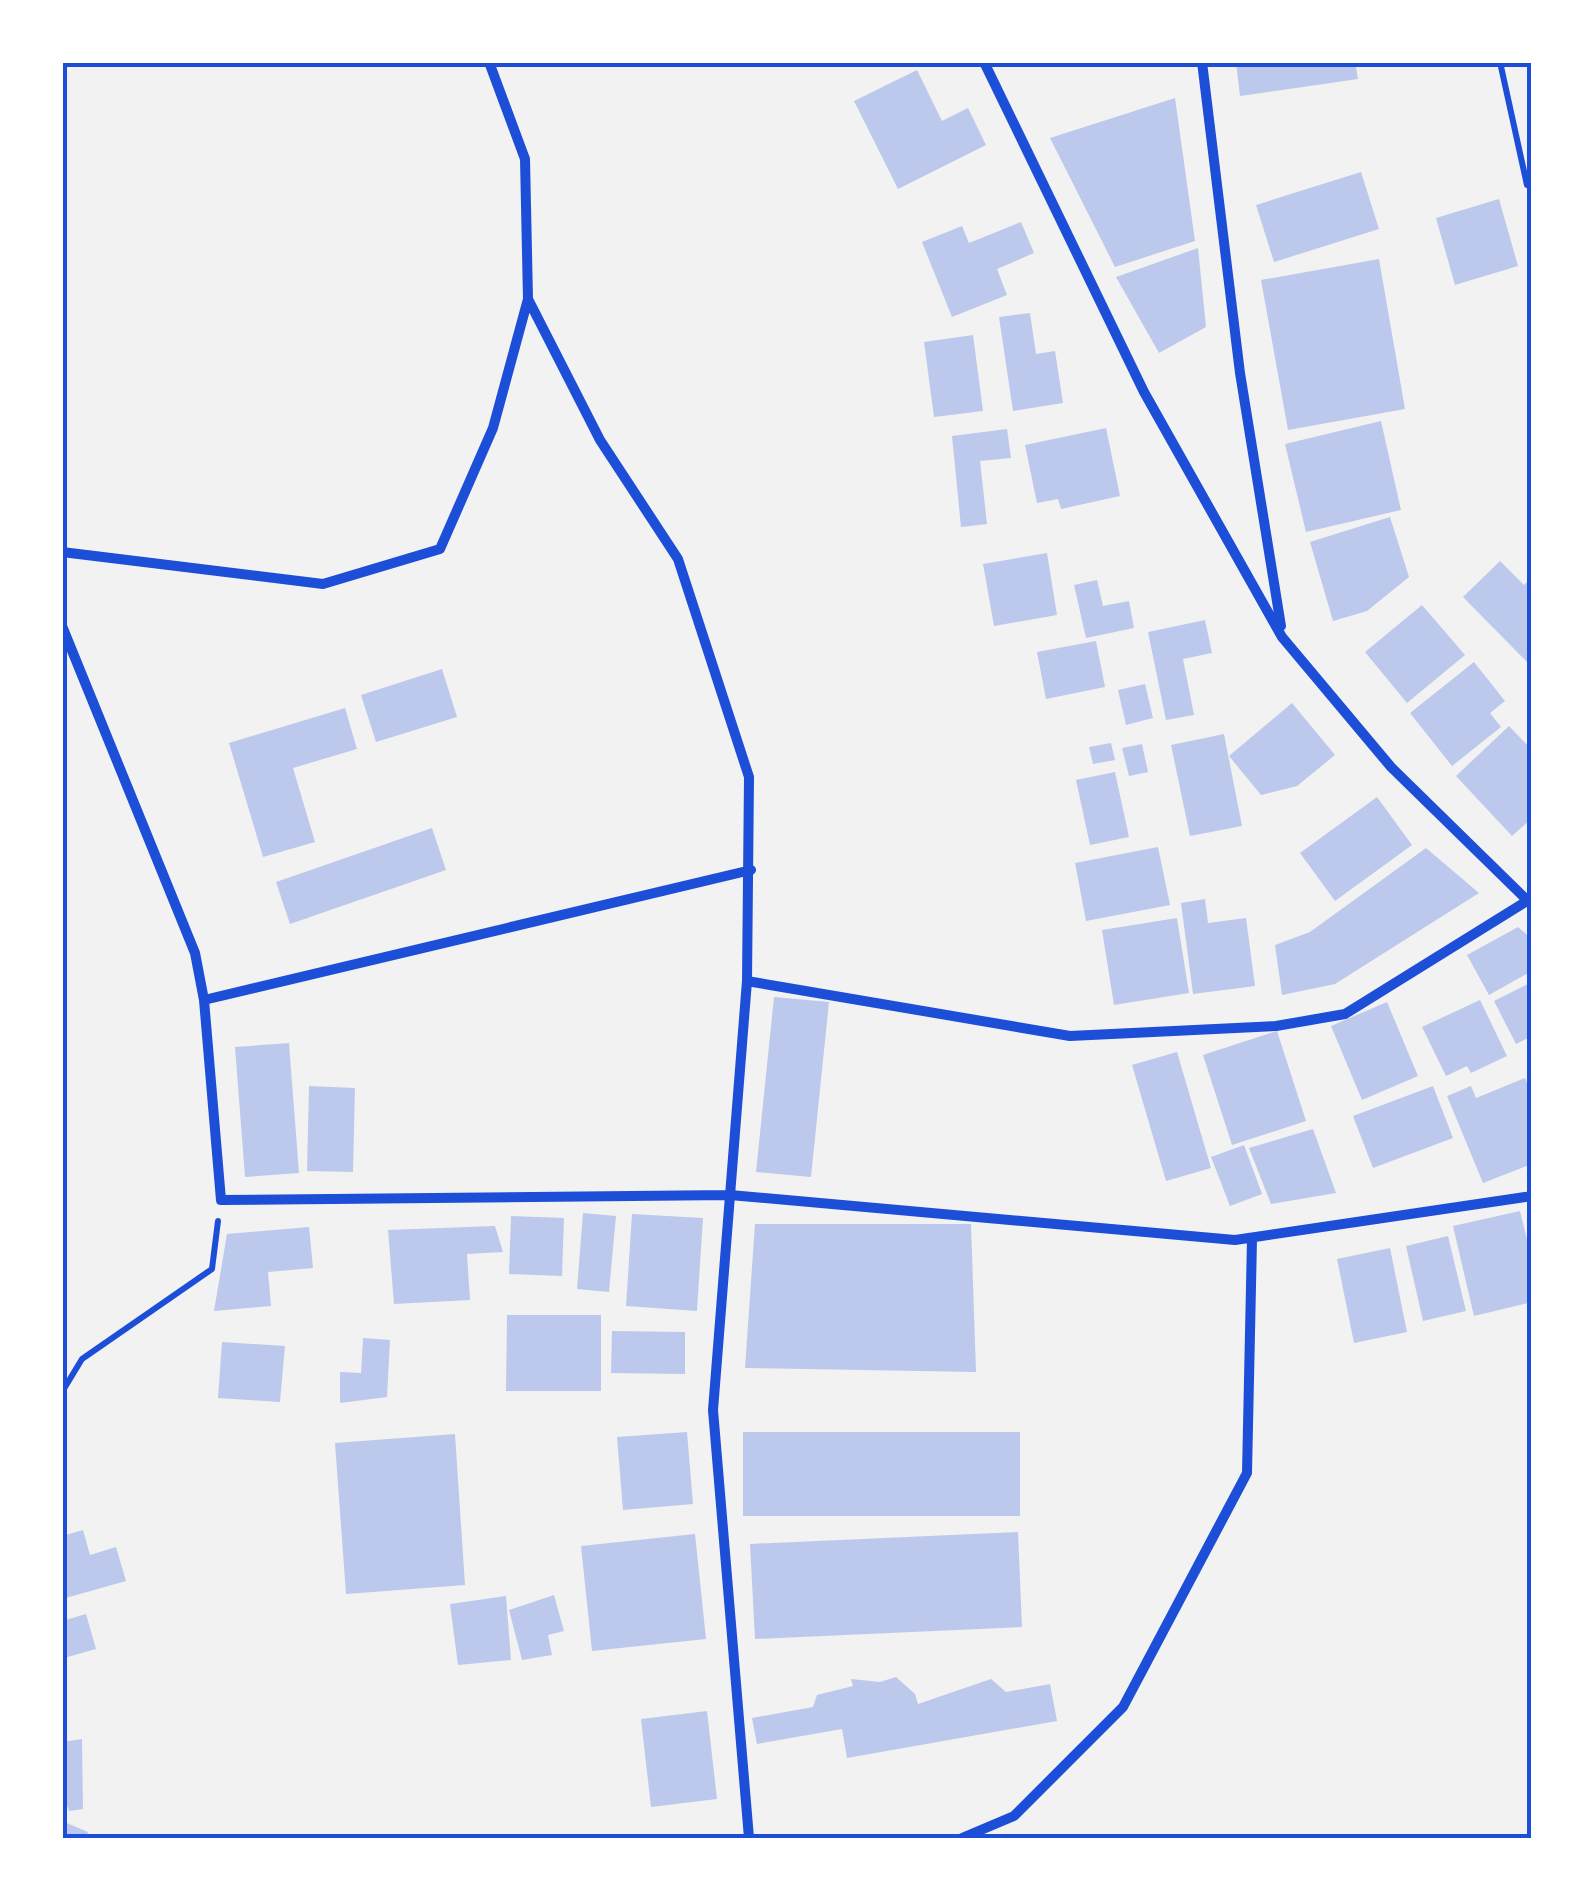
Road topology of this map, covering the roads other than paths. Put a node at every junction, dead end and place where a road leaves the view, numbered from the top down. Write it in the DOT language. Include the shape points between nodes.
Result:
graph roads {
  1 [pos="489,62"];
  2 [pos="984,62"];
  3 [pos="1202,62"];
  4 [pos="528,299"];
  5 [pos="62,552"];
  6 [pos="62,626"];
  7 [pos="1282,637"];
  8 [pos="751,870"];
  9 [pos="1529,903"];
  10 [pos="746,981"];
  11 [pos="204,1000"];
  12 [pos="730,1195"];
  13 [pos="1532,1196"];
  14 [pos="1252,1239"];
  15 [pos="749,1838"];
  16 [pos="962,1838"];
  1 -- 4 [label="street" via="525,159"];
  2 -- 7 [label="street" via="1144,392"];
  3 -- 7 [label="street" via="1240,374"];
  4 -- 5 [label="street" via="493,428 440,548 323,584"];
  4 -- 8 [label="street" via="600,440 678,559 750,777"];
  6 -- 11 [label="street" via="195,954"];
  7 -- 9 [label="street" via="1391,768"];
  8 -- 10 [label="street"];
  8 -- 11 [label="street"];
  9 -- 10 [label="street" via="1345,1014 1276,1026 1070,1036"];
  10 -- 12 [label="street"];
  11 -- 12 [label="street" via="221,1200"];
  12 -- 14 [label="street"];
  12 -- 15 [label="street" via="713,1410"];
  13 -- 14 [label="street"];
  14 -- 16 [label="street" via="1247,1473 1123,1707 1014,1816"];
}
